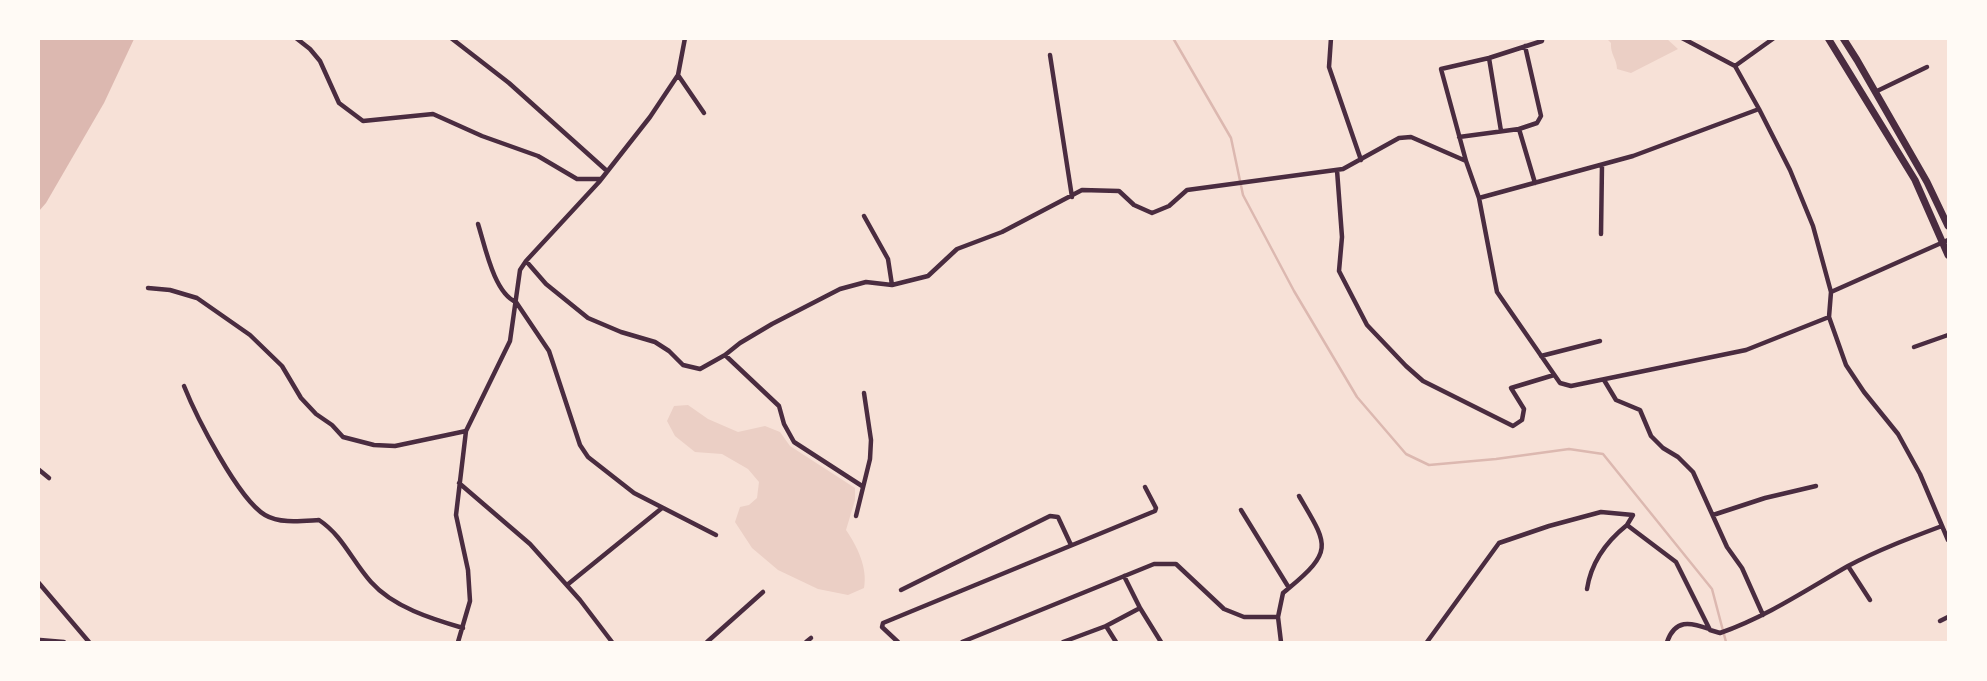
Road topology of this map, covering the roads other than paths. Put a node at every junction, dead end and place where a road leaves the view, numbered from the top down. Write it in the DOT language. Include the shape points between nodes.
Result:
graph roads {
  1 [pos="296,38"];
  2 [pos="451,38"];
  3 [pos="685,38"];
  4 [pos="1331,38"];
  5 [pos="1542,38"];
  6 [pos="1682,38"];
  7 [pos="1774,38"];
  8 [pos="1828,38"];
  9 [pos="1843,38"];
  10 [pos="1525,46"];
  11 [pos="1050,55"];
  12 [pos="1489,58"];
  13 [pos="1735,66"];
  14 [pos="1927,67"];
  15 [pos="678,75"];
  16 [pos="1874,93"];
  17 [pos="1759,109"];
  18 [pos="704,113"];
  19 [pos="1519,129"];
  20 [pos="1501,131"];
  21 [pos="1459,136"];
  22 [pos="1361,160"];
  23 [pos="1466,161"];
  24 [pos="1602,165"];
  25 [pos="1337,170"];
  26 [pos="607,171"];
  27 [pos="601,179"];
  28 [pos="1535,184"];
  29 [pos="1072,197"];
  30 [pos="1479,198"];
  31 [pos="864,216"];
  32 [pos="478,224"];
  33 [pos="1948,226"];
  34 [pos="1601,234"];
  35 [pos="1946,241"];
  36 [pos="1948,256"];
  37 [pos="526,261"];
  38 [pos="892,285"];
  39 [pos="148,288"];
  40 [pos="1831,292"];
  41 [pos="516,302"];
  42 [pos="1829,317"];
  43 [pos="1948,335"];
  44 [pos="1600,341"];
  45 [pos="1914,347"];
  46 [pos="725,355"];
  47 [pos="1541,356"];
  48 [pos="1554,374"];
  49 [pos="1604,380"];
  50 [pos="184,386"];
  51 [pos="864,393"];
  52 [pos="467,431"];
  53 [pos="38,470"];
  54 [pos="49,478"];
  55 [pos="459,482"];
  56 [pos="862,486"];
  57 [pos="1816,486"];
  58 [pos="1145,487"];
  59 [pos="1299,496"];
  60 [pos="662,508"];
  61 [pos="1241,510"];
  62 [pos="1713,515"];
  63 [pos="856,516"];
  64 [pos="1627,525"];
  65 [pos="1942,526"];
  66 [pos="716,535"];
  67 [pos="1948,540"];
  68 [pos="1072,545"];
  69 [pos="1848,566"];
  70 [pos="1125,576"];
  71 [pos="38,582"];
  72 [pos="567,585"];
  73 [pos="1289,588"];
  74 [pos="1587,589"];
  75 [pos="901,590"];
  76 [pos="763,592"];
  77 [pos="1870,600"];
  78 [pos="1140,608"];
  79 [pos="1763,615"];
  80 [pos="1278,617"];
  81 [pos="1948,617"];
  82 [pos="1940,621"];
  83 [pos="1106,626"];
  84 [pos="463,628"];
  85 [pos="1710,630"];
  86 [pos="40,641"];
  87 [pos="64,642"];
  88 [pos="89,642"];
  89 [pos="457,642"];
  90 [pos="611,642"];
  91 [pos="707,642"];
  92 [pos="898,642"];
  93 [pos="962,642"];
  94 [pos="1063,642"];
  95 [pos="1116,642"];
  96 [pos="1161,642"];
  97 [pos="1281,642"];
  98 [pos="1427,642"];
  99 [pos="1667,642"];
  1 -- 27 [label="street" via="320,61 339,103 363,121 433,114 538,156 577,178"];
  2 -- 26 [label="street"];
  3 -- 15 [label="street"];
  4 -- 22 [label="street" via="1329,67"];
  5 -- 10 [label="street"];
  6 -- 13 [label="street"];
  7 -- 13 [label="street"];
  8 -- 35 [label="highway" via="1915,180"];
  9 -- 16 [label="highway"];
  10 -- 12 [label="street"];
  10 -- 19 [label="street" via="1541,116 1537,124"];
  11 -- 29 [label="street"];
  12 -- 20 [label="street"];
  12 -- 21 [label="street" via="1441,69"];
  13 -- 17 [label="street"];
  14 -- 16 [label="street"];
  15 -- 18 [label="street"];
  15 -- 26 [label="street"];
  16 -- 33 [label="highway"];
  17 -- 24 [label="street"];
  17 -- 40 [label="street" via="1790,170"];
  19 -- 20 [label="street"];
  19 -- 28 [label="street"];
  20 -- 21 [label="street"];
  21 -- 23 [label="street"];
  22 -- 23 [label="street" via="1399,138 1411,137"];
  22 -- 25 [label="street"];
  23 -- 30 [label="street"];
  24 -- 28 [label="street"];
  24 -- 34 [label="street"];
  25 -- 29 [label="street" via="1187,190 1152,213 1119,191 1082,190"];
  25 -- 48 [label="street" via="1342,237 1339,271 1367,325 1406,366 1423,381 1513,426 1522,420 1524,409 1511,388"];
  26 -- 27 [label="street"];
  27 -- 37 [label="street"];
  28 -- 30 [label="street"];
  29 -- 38 [label="street" via="957,249 928,276"];
  30 -- 47 [label="street" via="1497,292"];
  31 -- 38 [label="street" via="888,258"];
  32 -- 41 [label="street" via="499,288"];
  35 -- 36 [label="highway"];
  35 -- 40 [label="street"];
  37 -- 41 [label="street" via="520,270"];
  37 -- 46 [label="street" via="545,284 588,318 655,342 683,365 699,369"];
  38 -- 46 [label="street" via="866,282 840,289"];
  39 -- 52 [label="street" via="197,298 250,335 282,366 301,398 343,437 395,446"];
  40 -- 42 [label="street"];
  41 -- 52 [label="street" via="510,341"];
  41 -- 60 [label="street" via="549,351 588,457 634,494"];
  42 -- 49 [label="street" via="1746,351"];
  42 -- 65 [label="street" via="1846,365 1898,434"];
  43 -- 45 [label="street"];
  44 -- 47 [label="street"];
  46 -- 56 [label="street" via="779,406 794,442"];
  47 -- 48 [label="street"];
  48 -- 49 [label="street" via="1560,383 1572,386"];
  49 -- 62 [label="street" via="1616,400 1640,410 1651,436 1693,472"];
  50 -- 84 [label="street" via="217,452 244,493 265,514 282,520 319,520 341,539 386,595"];
  51 -- 56 [label="street" via="871,440"];
  52 -- 55 [label="street"];
  53 -- 54 [label="street"];
  55 -- 72 [label="street" via="530,544"];
  55 -- 84 [label="street" via="456,515 470,601"];
  56 -- 63 [label="street"];
  57 -- 62 [label="street"];
  58 -- 68 [label="street" via="1155,511"];
  59 -- 73 [label="street" via="1322,537 1322,550 1313,568"];
  60 -- 66 [label="street"];
  60 -- 72 [label="street"];
  61 -- 73 [label="street"];
  62 -- 79 [label="street"];
  64 -- 74 [label="street" via="1603,547"];
  64 -- 85 [label="street" via="1676,562"];
  64 -- 98 [label="street" via="1633,515 1601,512 1499,543"];
  65 -- 67 [label="street"];
  65 -- 69 [label="street"];
  68 -- 75 [label="street" via="1058,517 1050,516"];
  68 -- 92 [label="street" via="883,623 885,632"];
  69 -- 77 [label="street"];
  69 -- 79 [label="street"];
  70 -- 78 [label="street"];
  70 -- 80 [label="street" via="1154,564 1176,564 1224,609 1244,617"];
  70 -- 93 [label="street"];
  71 -- 88 [label="street"];
  72 -- 90 [label="street"];
  73 -- 80 [label="street" via="1283,593"];
  76 -- 91 [label="street"];
  78 -- 83 [label="street"];
  78 -- 96 [label="street"];
  79 -- 85 [label="street" via="1720,634"];
  80 -- 97 [label="street"];
  81 -- 82 [label="street"];
  83 -- 94 [label="street"];
  83 -- 95 [label="street"];
  84 -- 89 [label="street"];
  85 -- 99 [label="street" via="1693,623 1676,627"];
  86 -- 87 [label="street"];
}
